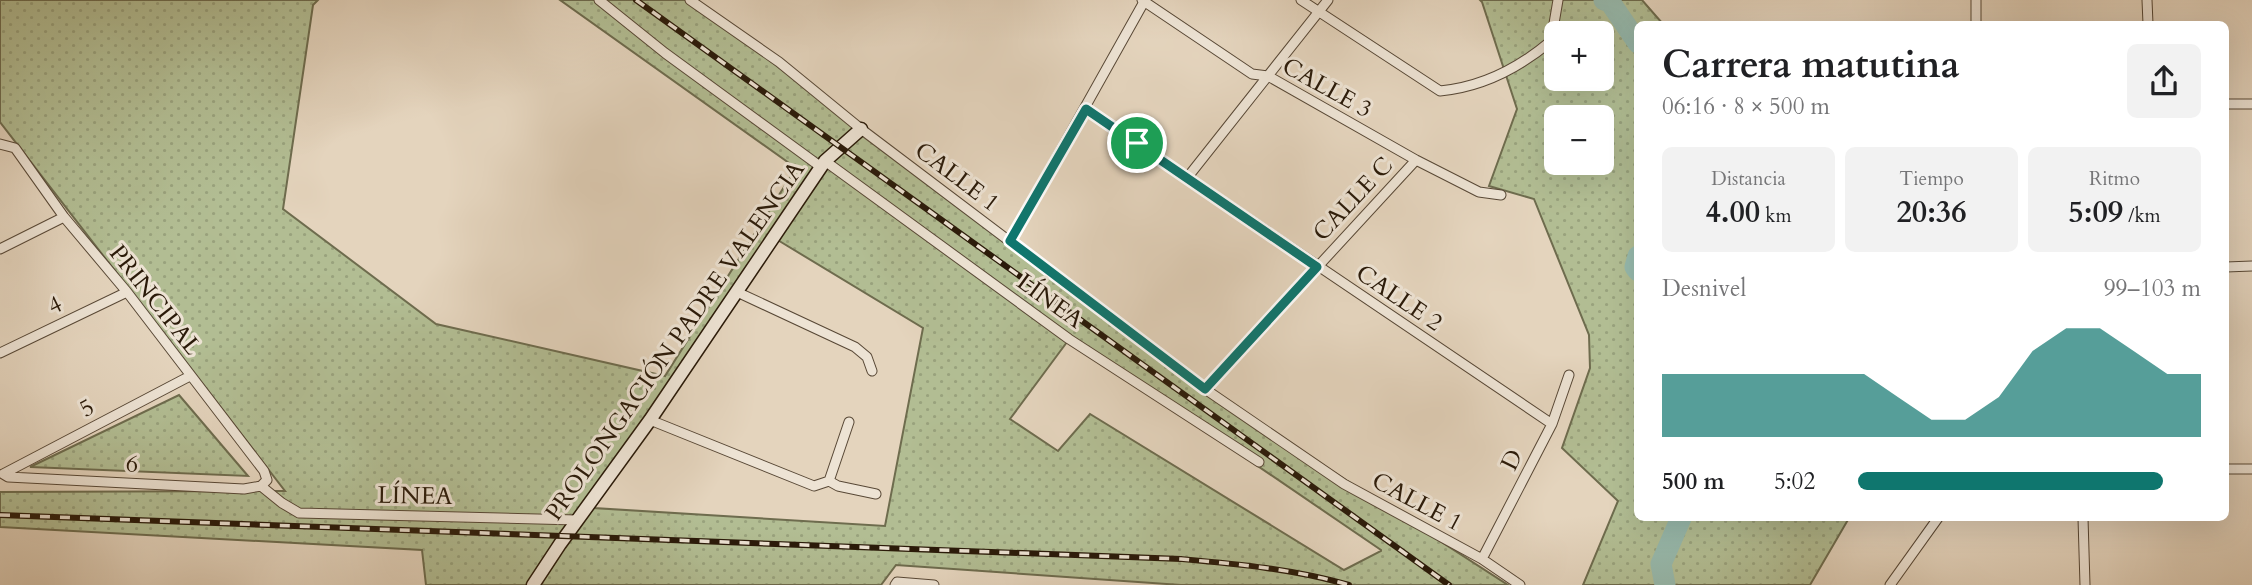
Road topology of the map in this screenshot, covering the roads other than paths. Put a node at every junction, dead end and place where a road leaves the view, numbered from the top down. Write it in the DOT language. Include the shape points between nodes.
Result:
graph roads {
  1 [pos="599,0"];
  2 [pos="690,0"];
  3 [pos="1144,0"];
  4 [pos="1301,0"];
  5 [pos="1328,0"];
  6 [pos="1558,0"];
  7 [pos="1976,0"];
  8 [pos="2147,0"];
  9 [pos="1317,12"];
  10 [pos="1976,21"];
  11 [pos="2148,21"];
  12 [pos="1268,76"];
  13 [pos="2229,104"];
  14 [pos="2252,104"];
  15 [pos="1086,109"];
  16 [pos="861,129"];
  17 [pos="1,144"];
  18 [pos="1416,160"];
  19 [pos="823,164"];
  20 [pos="1187,178"];
  21 [pos="1501,195"];
  22 [pos="64,217"];
  23 [pos="1010,241"];
  24 [pos="0,249"];
  25 [pos="2252,266"];
  26 [pos="1317,267"];
  27 [pos="2229,267"];
  28 [pos="127,292"];
  29 [pos="737,292"];
  30 [pos="0,354"];
  31 [pos="872,371"];
  32 [pos="1569,375"];
  33 [pos="190,376"];
  34 [pos="1205,389"];
  35 [pos="650,420"];
  36 [pos="849,422"];
  37 [pos="1552,424"];
  38 [pos="1259,462"];
  39 [pos="2229,468"];
  40 [pos="2252,469"];
  41 [pos="1,471"];
  42 [pos="829,481"];
  43 [pos="261,486"];
  44 [pos="876,494"];
  45 [pos="577,520"];
  46 [pos="1936,521"];
  47 [pos="2083,521"];
  48 [pos="1482,559"];
  49 [pos="896,584"];
  50 [pos="533,585"];
  51 [pos="934,585"];
  52 [pos="1520,585"];
  53 [pos="1890,585"];
  54 [pos="2085,585"];
  1 -- 19 [label="street, LÍNEA"];
  2 -- 16 [label="street, CALLE 1" via="779,62"];
  3 -- 12 [label="street, CALLE 3" via="1252,74"];
  3 -- 15 [label="street"];
  4 -- 9 [label="street"];
  5 -- 9 [label="street"];
  6 -- 9 [label="street" via="1551,41 1524,63 1466,89 1440,91"];
  7 -- 10 [label="street"];
  8 -- 11 [label="street"];
  9 -- 12 [label="street"];
  12 -- 18 [label="street, CALLE 3"];
  12 -- 20 [label="street"];
  13 -- 14 [label="street"];
  15 -- 20 [label="street, CALLE 2"];
  15 -- 23 [label="street"];
  16 -- 19 [label="street, PROLONGACIÓN PADRE VALENCIA"];
  16 -- 23 [label="street, CALLE 1"];
  17 -- 22 [label="street, PRINCIPAL" via="15,148"];
  18 -- 21 [label="street, CALLE 3" via="1479,192"];
  18 -- 26 [label="street, CALLE C"];
  19 -- 29 [label="street, PROLONGACIÓN PADRE VALENCIA"];
  19 -- 38 [label="street, LÍNEA" via="1069,339"];
  20 -- 26 [label="street, CALLE 2"];
  22 -- 24 [label="street"];
  22 -- 28 [label="street, PRINCIPAL"];
  23 -- 34 [label="street, CALLE 1"];
  25 -- 27 [label="street"];
  26 -- 34 [label="street, CALLE C"];
  26 -- 37 [label="street, CALLE 2"];
  28 -- 30 [label="street, 4"];
  28 -- 33 [label="street, PRINCIPAL"];
  29 -- 31 [label="street" via="855,347 867,357"];
  29 -- 35 [label="street, PROLONGACIÓN PADRE VALENCIA"];
  32 -- 37 [label="street, D"];
  33 -- 41 [label="street, 5"];
  33 -- 43 [label="street, PRINCIPAL" via="264,471 267,480"];
  34 -- 48 [label="street, CALLE 1" via="1344,484"];
  35 -- 42 [label="street" via="814,486"];
  35 -- 45 [label="street, PROLONGACIÓN PADRE VALENCIA"];
  36 -- 42 [label="street"];
  37 -- 48 [label="street, D"];
  39 -- 40 [label="street"];
  41 -- 43 [label="street, 6" via="8,477 244,489"];
  42 -- 44 [label="street"];
  43 -- 45 [label="street, LÍNEA" via="299,513"];
  45 -- 50 [label="street, PROLONGACIÓN PADRE VALENCIA"];
  46 -- 53 [label="street"];
  47 -- 54 [label="street"];
  48 -- 52 [label="street, CALLE 1"];
  49 -- 51 [label="street"];
}
